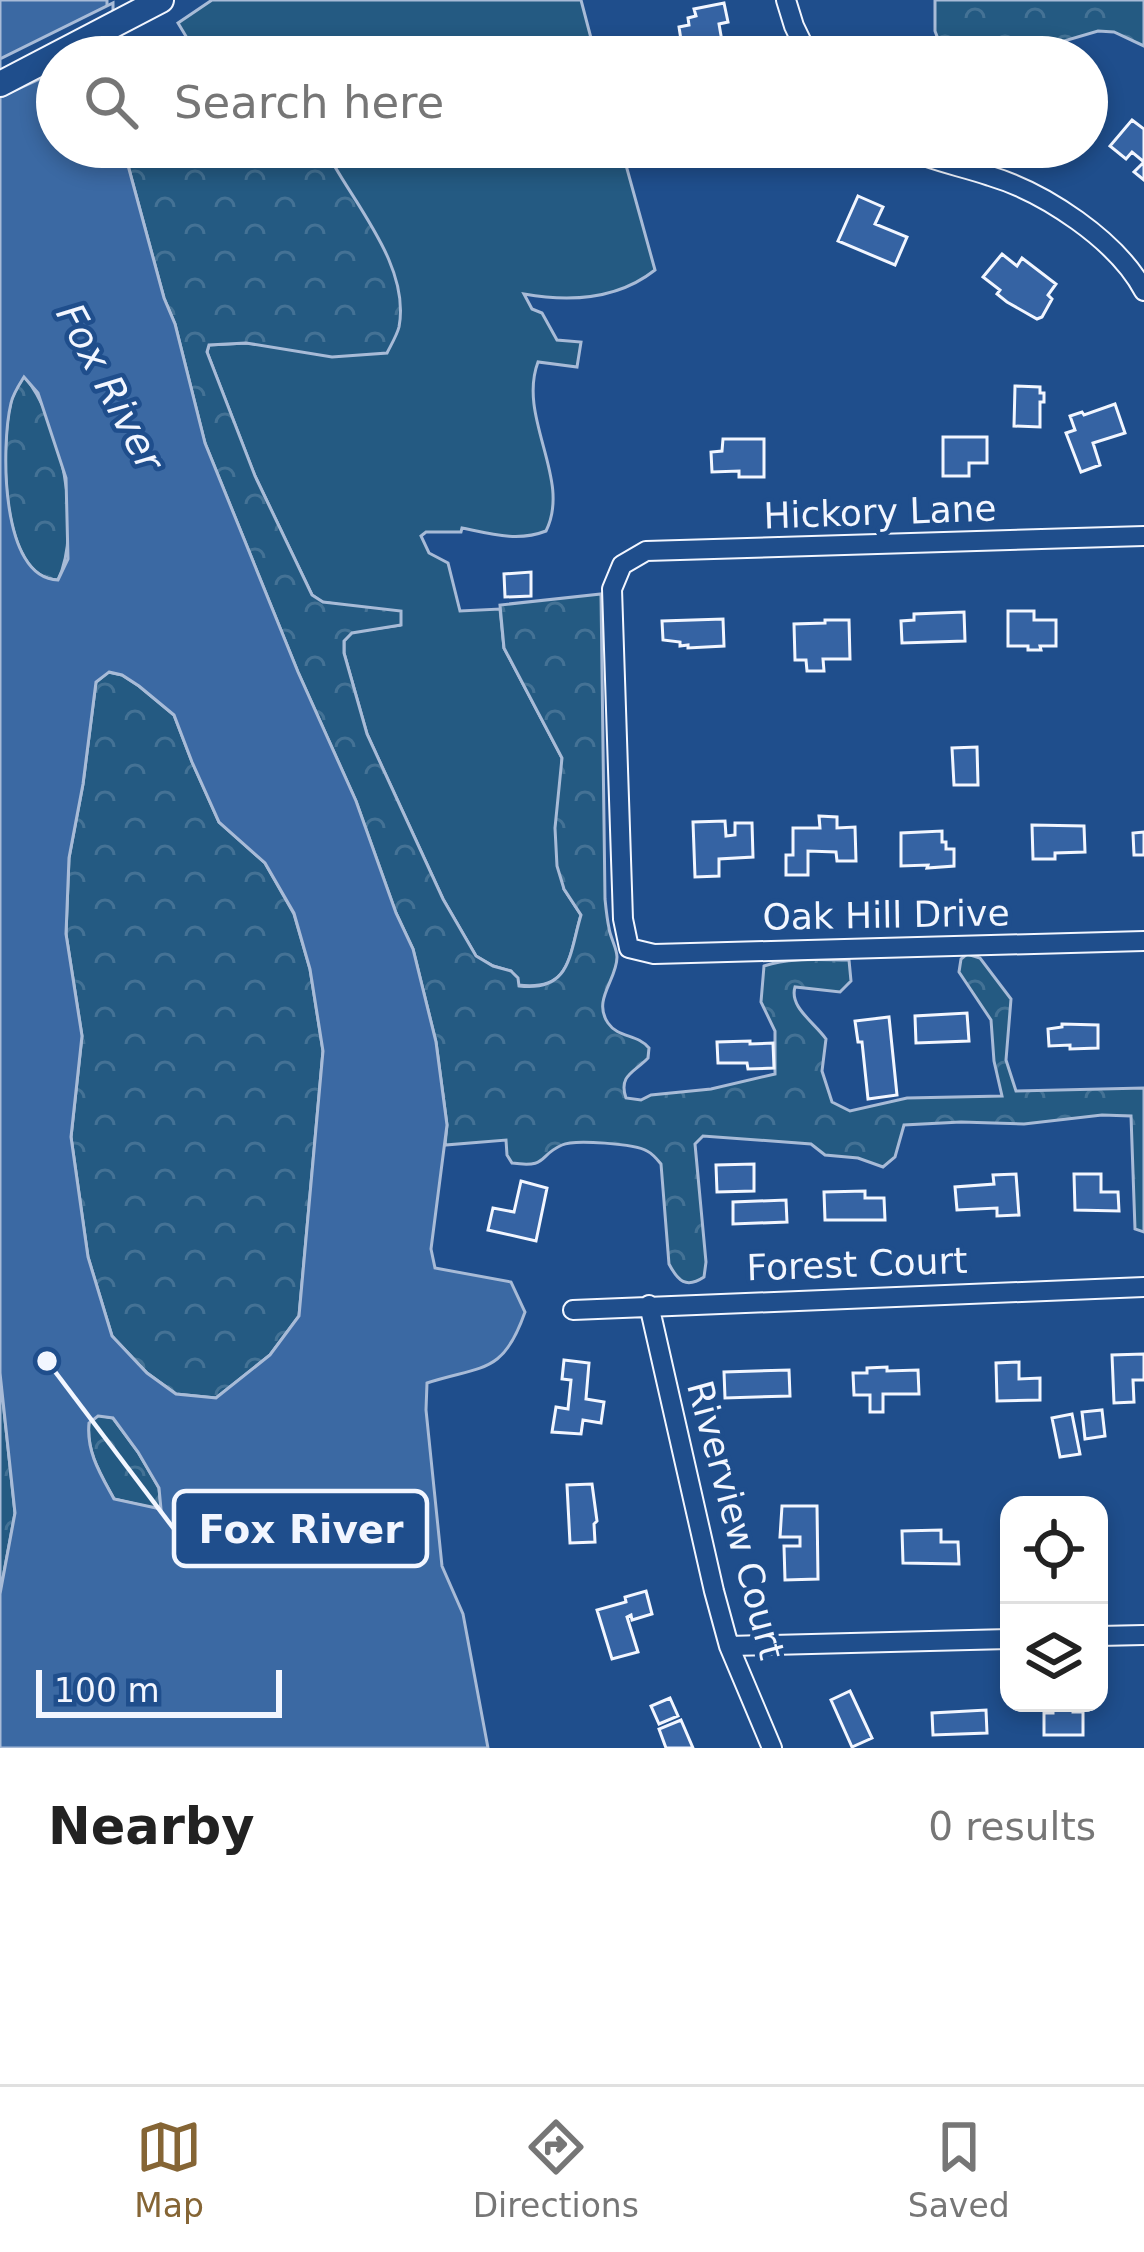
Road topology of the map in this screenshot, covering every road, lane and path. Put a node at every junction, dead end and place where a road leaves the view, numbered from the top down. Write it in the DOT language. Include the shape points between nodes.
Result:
graph roads {
  1 [pos="161,0"];
  2 [pos="786,0"];
  3 [pos="91,36"];
  4 [pos="799,36"];
  5 [pos="36,64"];
  6 [pos="0,83"];
  7 [pos="963,168"];
  8 [pos="1144,291"];
  9 [pos="1144,536"];
  10 [pos="1144,941"];
  11 [pos="629,948"];
  12 [pos="1144,1287"];
  13 [pos="649,1305"];
  14 [pos="573,1310"];
  15 [pos="1144,1635"];
  16 [pos="1108,1636"];
  17 [pos="1000,1639"];
  18 [pos="729,1646"];
  19 [pos="772,1748"];
  1 -- 3 [label="main road"];
  2 -- 4 [label="street"];
  5 -- 6 [label="main road"];
  7 -- 8 [label="street" via="1048,201 1113,250"];
  9 -- 11 [label="street, Hickory Lane" via="646,551 622,565 612,589"];
  10 -- 11 [label="street, Oak Hill Drive" via="654,954"];
  12 -- 13 [label="street, Forest Court"];
  13 -- 14 [label="street, Forest Court"];
  13 -- 18 [label="street, Riverview Court"];
  15 -- 16 [label="street"];
  17 -- 18 [label="street"];
  18 -- 19 [label="street, Riverview Court"];
}
